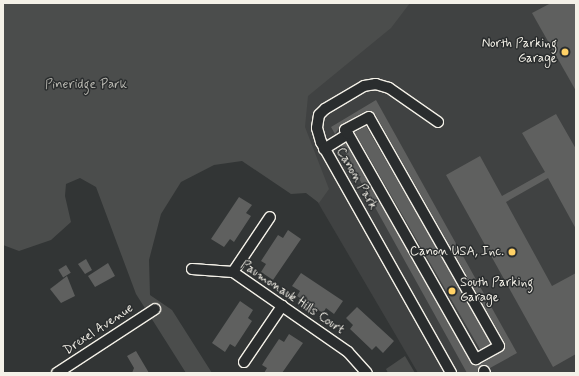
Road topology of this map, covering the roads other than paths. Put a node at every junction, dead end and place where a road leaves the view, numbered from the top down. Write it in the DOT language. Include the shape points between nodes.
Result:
graph roads {
  1 [pos="438,122"];
  2 [pos="348,134"];
  3 [pos="324,149"];
  4 [pos="270,217"];
  5 [pos="192,269"];
  6 [pos="233,272"];
  7 [pos="282,306"];
  8 [pos="155,309"];
  9 [pos="244,362"];
  10 [pos="72,369"];
  11 [pos="57,373"];
  12 [pos="368,373"];
  13 [pos="451,373"];
  1 -- 3 [label="street, Canon Park" via="389,88 376,84 364,86 325,109 319,116 317,128"];
  2 -- 2 [label="street" via="476,359 499,346 369,117 345,130"];
  2 -- 3 [label="street"];
  3 -- 13 [label="street, Canon Park"];
  4 -- 6 [label="street"];
  5 -- 6 [label="street, Paumonauk Hills Court"];
  6 -- 7 [label="street, Paumonauk Hills Court"];
  7 -- 9 [label="street"];
  7 -- 12 [label="street, Paumonauk Hills Court" via="348,352"];
  8 -- 10 [label="street, Drexel Avenue"];
  10 -- 11 [label="street, Drexel Avenue"];
}
